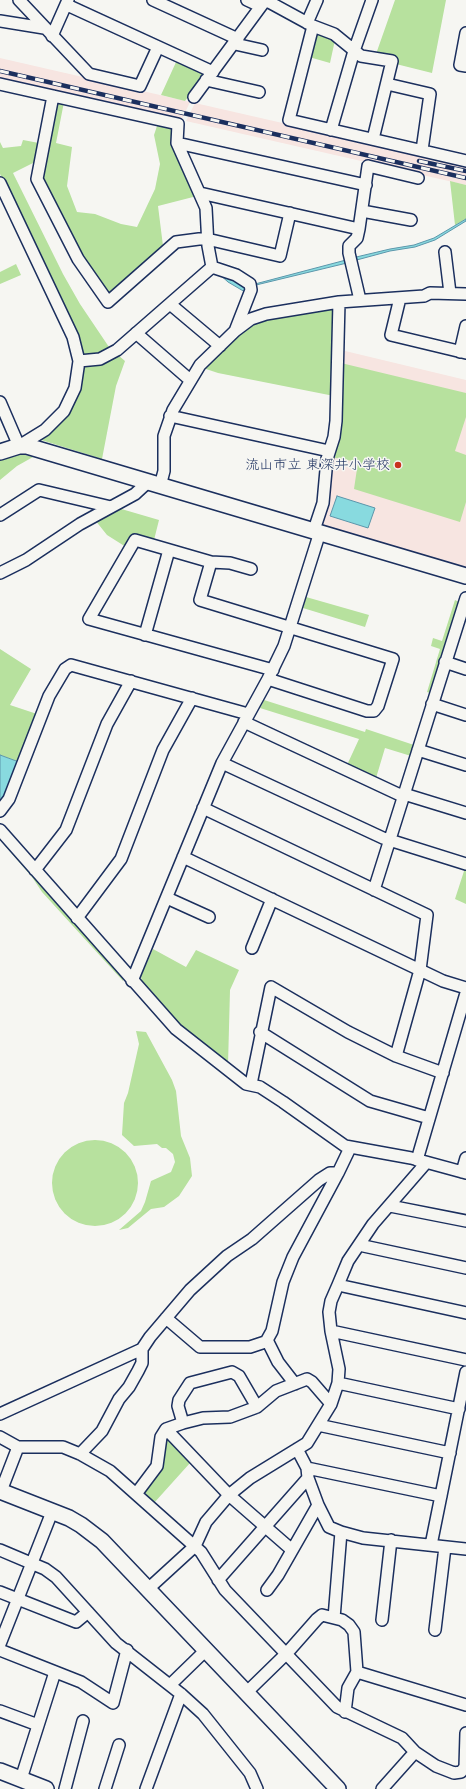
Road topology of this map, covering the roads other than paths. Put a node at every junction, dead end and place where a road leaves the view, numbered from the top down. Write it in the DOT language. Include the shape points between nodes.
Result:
graph roads {
  1 [pos="19,0"];
  2 [pos="152,0"];
  3 [pos="247,0"];
  4 [pos="317,0"];
  5 [pos="372,0"];
  6 [pos="67,3"];
  7 [pos="263,3"];
  8 [pos="0,21"];
  9 [pos="310,24"];
  10 [pos="48,32"];
  11 [pos="466,33"];
  12 [pos="237,41"];
  13 [pos="158,48"];
  14 [pos="262,50"];
  15 [pos="354,51"];
  16 [pos="466,66"];
  17 [pos="210,76"];
  18 [pos="0,84"];
  19 [pos="387,84"];
  20 [pos="259,92"];
  21 [pos="54,96"];
  22 [pos="194,97"];
  23 [pos="331,130"];
  24 [pos="373,139"];
  25 [pos="177,143"];
  26 [pos="422,150"];
  27 [pos="466,161"];
  28 [pos="418,178"];
  29 [pos="0,184"];
  30 [pos="366,185"];
  31 [pos="200,193"];
  32 [pos="362,211"];
  33 [pos="290,213"];
  34 [pos="411,220"];
  35 [pos="359,229"];
  36 [pos="207,239"];
  37 [pos="445,252"];
  38 [pos="212,267"];
  39 [pos="450,293"];
  40 [pos="466,294"];
  41 [pos="400,298"];
  42 [pos="360,300"];
  43 [pos="339,302"];
  44 [pos="170,304"];
  45 [pos="466,326"];
  46 [pos="235,331"];
  47 [pos="136,333"];
  48 [pos="220,346"];
  49 [pos="463,353"];
  50 [pos="79,360"];
  51 [pos="190,380"];
  52 [pos="0,402"];
  53 [pos="170,416"];
  54 [pos="19,446"];
  55 [pos="329,451"];
  56 [pos="0,452"];
  57 [pos="154,484"];
  58 [pos="111,507"];
  59 [pos="0,515"];
  60 [pos="317,531"];
  61 [pos="169,550"];
  62 [pos="212,562"];
  63 [pos="251,569"];
  64 [pos="0,573"];
  65 [pos="466,576"];
  66 [pos="466,598"];
  67 [pos="462,623"];
  68 [pos="290,627"];
  69 [pos="145,635"];
  70 [pos="445,662"];
  71 [pos="466,669"];
  72 [pos="271,675"];
  73 [pos="131,681"];
  74 [pos="192,698"];
  75 [pos="432,704"];
  76 [pos="466,715"];
  77 [pos="246,718"];
  78 [pos="418,750"];
  79 [pos="222,763"];
  80 [pos="466,765"];
  81 [pos="404,794"];
  82 [pos="203,808"];
  83 [pos="0,811"];
  84 [pos="466,813"];
  85 [pos="0,830"];
  86 [pos="389,839"];
  87 [pos="184,857"];
  88 [pos="466,864"];
  89 [pos="35,870"];
  90 [pos="374,890"];
  91 [pos="167,898"];
  92 [pos="272,899"];
  93 [pos="209,917"];
  94 [pos="77,918"];
  95 [pos="252,948"];
  96 [pos="420,970"];
  97 [pos="132,981"];
  98 [pos="466,988"];
  99 [pos="466,993"];
  100 [pos="464,1011"];
  101 [pos="260,1032"];
  102 [pos="396,1056"];
  103 [pos="443,1073"];
  104 [pos="251,1084"];
  105 [pos="429,1118"];
  106 [pos="350,1148"];
  107 [pos="466,1158"];
  108 [pos="422,1162"];
  109 [pos="338,1172"];
  110 [pos="464,1173"];
  111 [pos="390,1206"];
  112 [pos="466,1221"];
  113 [pos="359,1244"];
  114 [pos="466,1268"];
  115 [pos="338,1285"];
  116 [pos="466,1313"];
  117 [pos="166,1318"];
  118 [pos="331,1331"];
  119 [pos="268,1341"];
  120 [pos="142,1349"];
  121 [pos="466,1360"];
  122 [pos="466,1372"];
  123 [pos="338,1383"];
  124 [pos="295,1384"];
  125 [pos="331,1404"];
  126 [pos="257,1407"];
  127 [pos="459,1409"];
  128 [pos="0,1414"];
  129 [pos="182,1423"];
  130 [pos="318,1425"];
  131 [pos="166,1430"];
  132 [pos="0,1436"];
  133 [pos="18,1447"];
  134 [pos="298,1449"];
  135 [pos="450,1453"];
  136 [pos="80,1454"];
  137 [pos="307,1473"];
  138 [pos="0,1491"];
  139 [pos="136,1494"];
  140 [pos="229,1495"];
  141 [pos="441,1496"];
  142 [pos="318,1506"];
  143 [pos="52,1512"];
  144 [pos="266,1527"];
  145 [pos="341,1532"];
  146 [pos="391,1540"];
  147 [pos="431,1545"];
  148 [pos="195,1546"];
  149 [pos="445,1546"];
  150 [pos="466,1548"];
  151 [pos="0,1550"];
  152 [pos="292,1550"];
  153 [pos="31,1563"];
  154 [pos="218,1580"];
  155 [pos="148,1589"];
  156 [pos="267,1590"];
  157 [pos="0,1592"];
  158 [pos="18,1599"];
  159 [pos="88,1612"];
  160 [pos="334,1618"];
  161 [pos="382,1620"];
  162 [pos="435,1630"];
  163 [pos="0,1644"];
  164 [pos="0,1650"];
  165 [pos="127,1650"];
  166 [pos="206,1650"];
  167 [pos="287,1653"];
  168 [pos="55,1672"];
  169 [pos="357,1672"];
  170 [pos="170,1685"];
  171 [pos="246,1692"];
  172 [pos="181,1694"];
  173 [pos="466,1705"];
  174 [pos="0,1711"];
  175 [pos="345,1712"];
  176 [pos="83,1721"];
  177 [pos="38,1725"];
  178 [pos="466,1733"];
  179 [pos="119,1745"];
  180 [pos="415,1752"];
  181 [pos="0,1771"];
  182 [pos="21,1779"];
  183 [pos="46,1789"];
  184 [pos="65,1789"];
  185 [pos="105,1789"];
  186 [pos="146,1789"];
  187 [pos="257,1789"];
  188 [pos="338,1789"];
  189 [pos="382,1789"];
  1 -- 10 [label="street"];
  2 -- 12 [label="street"];
  3 -- 7 [label="street"];
  4 -- 9 [label="street"];
  5 -- 15 [label="street"];
  6 -- 10 [label="street"];
  6 -- 13 [label="street"];
  7 -- 9 [label="street" via="269,2"];
  7 -- 12 [label="street"];
  8 -- 10 [label="street"];
  9 -- 15 [label="street" via="334,34"];
  9 -- 23 [label="street" via="290,120"];
  10 -- 13 [label="street" via="89,74 140,86"];
  11 -- 16 [label="street" via="460,65"];
  12 -- 14 [label="street"];
  12 -- 17 [label="street"];
  13 -- 17 [label="street"];
  15 -- 19 [label="street" via="361,56 392,61"];
  15 -- 23 [label="street"];
  17 -- 20 [label="street"];
  17 -- 22 [label="street"];
  18 -- 21 [label="street"];
  19 -- 24 [label="street"];
  19 -- 26 [label="street" via="430,94"];
  21 -- 25 [label="street" via="178,124"];
  21 -- 36 [label="street" via="37,179 78,259 108,302 176,242"];
  23 -- 24 [label="street"];
  24 -- 26 [label="street"];
  25 -- 30 [label="street"];
  25 -- 31 [label="street"];
  26 -- 27 [label="street"];
  28 -- 30 [label="street" via="368,166"];
  29 -- 50 [label="street" via="73,337"];
  30 -- 32 [label="street"];
  31 -- 33 [label="street"];
  31 -- 36 [label="street" via="206,208"];
  32 -- 34 [label="street"];
  32 -- 35 [label="street"];
  33 -- 35 [label="street"];
  33 -- 36 [label="street" via="280,256"];
  35 -- 42 [label="street" via="357,238 349,246 349,253"];
  36 -- 38 [label="street"];
  37 -- 39 [label="street"];
  38 -- 44 [label="street"];
  38 -- 46 [label="street" via="236,275 250,284 251,290"];
  39 -- 40 [label="street"];
  39 -- 41 [label="street"];
  41 -- 42 [label="street"];
  41 -- 49 [label="street" via="391,335"];
  42 -- 43 [label="street"];
  43 -- 46 [label="street" via="266,314 251,319"];
  43 -- 55 [label="street" via="336,421"];
  44 -- 47 [label="street"];
  44 -- 48 [label="street"];
  45 -- 49 [label="street"];
  46 -- 48 [label="street"];
  47 -- 50 [label="street" via="107,357"];
  47 -- 51 [label="street"];
  48 -- 51 [label="street" via="200,365"];
  50 -- 54 [label="street" via="75,388 64,411 45,430"];
  51 -- 53 [label="street"];
  52 -- 54 [label="street"];
  53 -- 55 [label="street"];
  53 -- 57 [label="street" via="164,436 164,471"];
  54 -- 56 [label="street"];
  54 -- 57 [label="street" via="27,446"];
  55 -- 60 [label="street"];
  57 -- 58 [label="street"];
  57 -- 60 [label="street"];
  58 -- 59 [label="street" via="39,490"];
  58 -- 64 [label="street" via="80,524 20,564"];
  60 -- 65 [label="street"];
  60 -- 68 [label="street"];
  61 -- 62 [label="street"];
  61 -- 69 [label="street"];
  61 -- 69 [label="street" via="135,540 89,619"];
  62 -- 63 [label="street" via="230,563"];
  62 -- 68 [label="street" via="200,600"];
  66 -- 67 [label="street"];
  67 -- 70 [label="street"];
  68 -- 72 [label="street"];
  68 -- 72 [label="street" via="393,659 378,706 374,711 368,711"];
  69 -- 72 [label="street"];
  70 -- 71 [label="street"];
  70 -- 75 [label="street"];
  72 -- 77 [label="street"];
  73 -- 74 [label="street"];
  73 -- 83 [label="street" via="74,665 65,669 49,696 9,799"];
  73 -- 89 [label="street" via="107,724 66,830"];
  74 -- 77 [label="street"];
  74 -- 94 [label="street" via="162,750 121,859"];
  75 -- 76 [label="street"];
  75 -- 78 [label="street"];
  77 -- 79 [label="street"];
  77 -- 81 [label="street" via="398,794"];
  78 -- 80 [label="street"];
  78 -- 81 [label="street"];
  79 -- 82 [label="street"];
  79 -- 86 [label="street"];
  81 -- 84 [label="street"];
  81 -- 86 [label="street"];
  82 -- 87 [label="street"];
  82 -- 90 [label="street"];
  85 -- 89 [label="street"];
  86 -- 88 [label="street"];
  86 -- 90 [label="street"];
  87 -- 91 [label="street"];
  87 -- 92 [label="street"];
  89 -- 94 [label="street"];
  90 -- 96 [label="street" via="427,915"];
  91 -- 93 [label="street"];
  91 -- 97 [label="street"];
  92 -- 95 [label="street"];
  92 -- 96 [label="street"];
  94 -- 97 [label="street"];
  96 -- 98 [label="street"];
  96 -- 102 [label="street"];
  97 -- 104 [label="street" via="176,1029 246,1084"];
  99 -- 100 [label="street"];
  100 -- 103 [label="street"];
  101 -- 102 [label="street" via="271,987 348,1032"];
  101 -- 104 [label="street"];
  101 -- 105 [label="street" via="370,1101"];
  102 -- 103 [label="street"];
  103 -- 105 [label="street"];
  104 -- 106 [label="street" via="283,1102"];
  105 -- 108 [label="street"];
  106 -- 108 [label="street"];
  106 -- 109 [label="street"];
  107 -- 110 [label="street"];
  108 -- 110 [label="street"];
  108 -- 111 [label="street"];
  109 -- 117 [label="street" via="330,1173 319,1180 252,1239 227,1256 190,1290"];
  109 -- 119 [label="street" via="293,1257 283,1282"];
  111 -- 112 [label="street"];
  111 -- 113 [label="street"];
  113 -- 114 [label="street"];
  113 -- 115 [label="street" via="348,1261"];
  115 -- 116 [label="street"];
  115 -- 118 [label="street" via="331,1301"];
  117 -- 119 [label="street" via="200,1347 250,1347"];
  117 -- 120 [label="street"];
  118 -- 121 [label="street"];
  118 -- 123 [label="street" via="339,1363"];
  119 -- 124 [label="street" via="278,1362"];
  120 -- 128 [label="street"];
  120 -- 136 [label="street" via="142,1363 129,1387 119,1399 102,1431"];
  122 -- 127 [label="street"];
  123 -- 125 [label="street"];
  123 -- 127 [label="street"];
  124 -- 125 [label="street" via="307,1379"];
  124 -- 126 [label="street" via="276,1391"];
  125 -- 130 [label="street"];
  126 -- 129 [label="street" via="230,1418 203,1418"];
  126 -- 129 [label="street" via="239,1376 232,1372 190,1383 179,1400"];
  127 -- 135 [label="street"];
  129 -- 131 [label="street"];
  130 -- 134 [label="street" via="307,1443"];
  130 -- 135 [label="street"];
  131 -- 139 [label="street" via="161,1437 157,1466"];
  131 -- 140 [label="street"];
  132 -- 133 [label="street"];
  133 -- 136 [label="street" via="57,1446"];
  133 -- 138 [label="street"];
  134 -- 137 [label="street"];
  134 -- 140 [label="street" via="250,1478"];
  135 -- 141 [label="street"];
  136 -- 139 [label="street" via="110,1471"];
  137 -- 141 [label="street"];
  137 -- 142 [label="street"];
  137 -- 144 [label="street"];
  138 -- 143 [label="street"];
  139 -- 148 [label="street"];
  140 -- 144 [label="street"];
  140 -- 148 [label="street" via="206,1522"];
  141 -- 147 [label="street"];
  142 -- 145 [label="street" via="329,1527"];
  142 -- 152 [label="street"];
  143 -- 153 [label="street"];
  143 -- 155 [label="street" via="81,1525 102,1541"];
  144 -- 152 [label="street"];
  144 -- 154 [label="street"];
  145 -- 146 [label="street" via="363,1538"];
  145 -- 160 [label="street"];
  146 -- 147 [label="street"];
  146 -- 161 [label="street"];
  147 -- 149 [label="street"];
  148 -- 154 [label="street"];
  148 -- 155 [label="street"];
  149 -- 150 [label="street"];
  149 -- 162 [label="street"];
  151 -- 153 [label="street"];
  152 -- 156 [label="street"];
  153 -- 158 [label="street"];
  153 -- 159 [label="street" via="56,1577"];
  154 -- 167 [label="street"];
  155 -- 166 [label="street"];
  157 -- 158 [label="street"];
  158 -- 159 [label="street" via="76,1622"];
  158 -- 163 [label="street"];
  159 -- 165 [label="street" via="116,1643"];
  160 -- 167 [label="street" via="322,1615"];
  160 -- 169 [label="street" via="349,1625 354,1632"];
  164 -- 168 [label="street"];
  165 -- 168 [label="street" via="113,1703 81,1682"];
  165 -- 170 [label="street"];
  166 -- 170 [label="street"];
  166 -- 171 [label="street"];
  167 -- 171 [label="street"];
  167 -- 175 [label="street" via="337,1707"];
  168 -- 177 [label="street"];
  169 -- 173 [label="street"];
  169 -- 175 [label="street" via="348,1688"];
  170 -- 172 [label="street"];
  171 -- 188 [label="street"];
  172 -- 186 [label="street"];
  172 -- 187 [label="street" via="203,1714 250,1773"];
  174 -- 177 [label="street"];
  175 -- 180 [label="street" via="402,1738"];
  176 -- 184 [label="street"];
  177 -- 182 [label="street"];
  178 -- 180 [label="street" via="465,1767 461,1772 454,1773 436,1766"];
  179 -- 185 [label="street"];
  180 -- 189 [label="street"];
  181 -- 182 [label="street"];
  182 -- 183 [label="street"];
}
